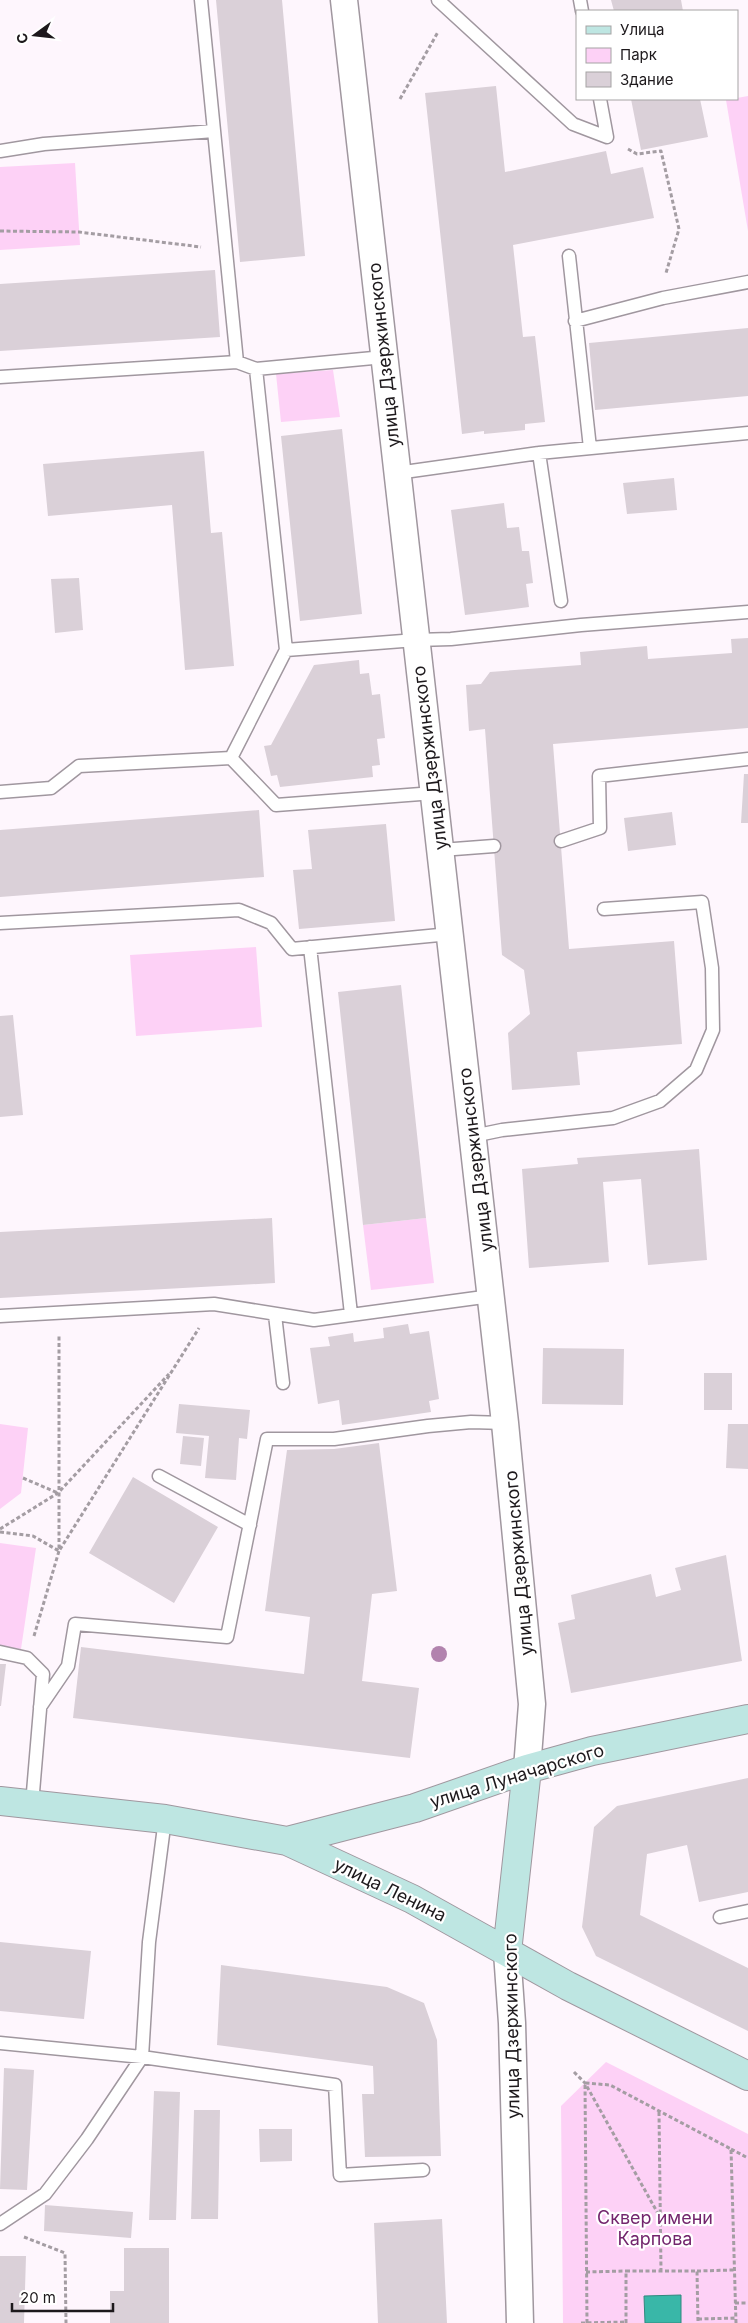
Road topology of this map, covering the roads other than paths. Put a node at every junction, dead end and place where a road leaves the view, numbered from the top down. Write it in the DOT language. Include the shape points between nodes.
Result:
graph roads {
  1 [pos="201,0"];
  2 [pos="344,0"];
  3 [pos="438,0"];
  4 [pos="600,100"];
  5 [pos="214,131"];
  6 [pos="0,151"];
  7 [pos="569,256"];
  8 [pos="748,282"];
  9 [pos="575,321"];
  10 [pos="384,357"];
  11 [pos="238,362"];
  12 [pos="256,369"];
  13 [pos="0,377"];
  14 [pos="748,433"];
  15 [pos="590,448"];
  16 [pos="539,453"];
  17 [pos="397,473"];
  18 [pos="561,601"];
  19 [pos="748,612"];
  20 [pos="416,640"];
  21 [pos="286,650"];
  22 [pos="231,758"];
  23 [pos="748,759"];
  24 [pos="0,792"];
  25 [pos="434,793"];
  26 [pos="561,841"];
  27 [pos="494,846"];
  28 [pos="441,850"];
  29 [pos="604,909"];
  30 [pos="0,923"];
  31 [pos="450,934"];
  32 [pos="310,947"];
  33 [pos="473,1136"];
  34 [pos="491,1296"];
  35 [pos="352,1314"];
  36 [pos="275,1315"];
  37 [pos="0,1316"];
  38 [pos="283,1382"];
  39 [pos="505,1423"];
  40 [pos="159,1476"];
  41 [pos="250,1524"];
  42 [pos="0,1652"];
  43 [pos="40,1707"];
  44 [pos="748,1718"];
  45 [pos="527,1769"];
  46 [pos="0,1801"];
  47 [pos="32,1804"];
  48 [pos="166,1819"];
  49 [pos="287,1841"];
  50 [pos="748,1911"];
  51 [pos="720,1918"];
  52 [pos="507,1952"];
  53 [pos="0,2043"];
  54 [pos="142,2058"];
  55 [pos="748,2076"];
  56 [pos="424,2170"];
  57 [pos="0,2224"];
  58 [pos="520,2323"];
  1 -- 5 [label="lane"];
  2 -- 10 [label="street, улица Дзержинского"];
  3 -- 4 [label="lane" via="573,124 608,137"];
  5 -- 6 [label="lane" via="44,144"];
  5 -- 11 [label="lane"];
  7 -- 9 [label="lane"];
  8 -- 9 [label="lane" via="663,298"];
  9 -- 15 [label="lane"];
  10 -- 12 [label="lane"];
  10 -- 17 [label="street, улица Дзержинского"];
  11 -- 12 [label="lane"];
  11 -- 13 [label="lane"];
  12 -- 21 [label="lane"];
  14 -- 15 [label="lane"];
  15 -- 16 [label="lane"];
  16 -- 17 [label="lane"];
  16 -- 18 [label="lane"];
  17 -- 20 [label="street, улица Дзержинского"];
  19 -- 20 [label="lane"];
  20 -- 21 [label="lane"];
  20 -- 25 [label="street, улица Дзержинского"];
  21 -- 22 [label="lane"];
  22 -- 24 [label="lane" via="79,766 51,788"];
  22 -- 25 [label="lane" via="276,805"];
  23 -- 26 [label="lane" via="599,776 600,828"];
  25 -- 28 [label="street, улица Дзержинского"];
  27 -- 28 [label="lane"];
  28 -- 31 [label="street, улица Дзержинского"];
  29 -- 33 [label="lane" via="702,902 712,968 713,1030 696,1070 660,1101 613,1118"];
  30 -- 32 [label="lane" via="239,910 271,923 292,949"];
  31 -- 32 [label="lane"];
  31 -- 33 [label="street, улица Дзержинского"];
  32 -- 35 [label="lane"];
  33 -- 34 [label="street, улица Дзержинского"];
  34 -- 35 [label="lane"];
  34 -- 39 [label="street, улица Дзержинского"];
  35 -- 36 [label="lane" via="314,1320"];
  36 -- 37 [label="lane" via="214,1304"];
  36 -- 38 [label="lane"];
  39 -- 41 [label="lane" via="428,1426 334,1439 267,1439"];
  39 -- 45 [label="street, улица Дзержинского" via="532,1704"];
  40 -- 41 [label="lane"];
  41 -- 43 [label="lane" via="227,1637 75,1624 68,1666"];
  42 -- 43 [label="lane" via="27,1658 43,1674"];
  43 -- 47 [label="lane"];
  44 -- 45 [label="main road, улица Луначарского" via="592,1751"];
  45 -- 49 [label="main road, улица Луначарского" via="415,1808"];
  45 -- 52 [label="main road, улица Дзержинского"];
  46 -- 47 [label="main road, улица Ленина"];
  47 -- 48 [label="main road, улица Ленина"];
  48 -- 49 [label="main road, улица Ленина"];
  48 -- 54 [label="lane" via="149,1942"];
  49 -- 52 [label="main road, улица Ленина" via="412,1899"];
  50 -- 51 [label="lane"];
  52 -- 55 [label="main road, улица Ленина"];
  52 -- 58 [label="street, улица Дзержинского"];
  53 -- 54 [label="lane"];
  54 -- 56 [label="lane" via="335,2086 340,2176"];
  54 -- 57 [label="lane" via="45,2194"];
}
